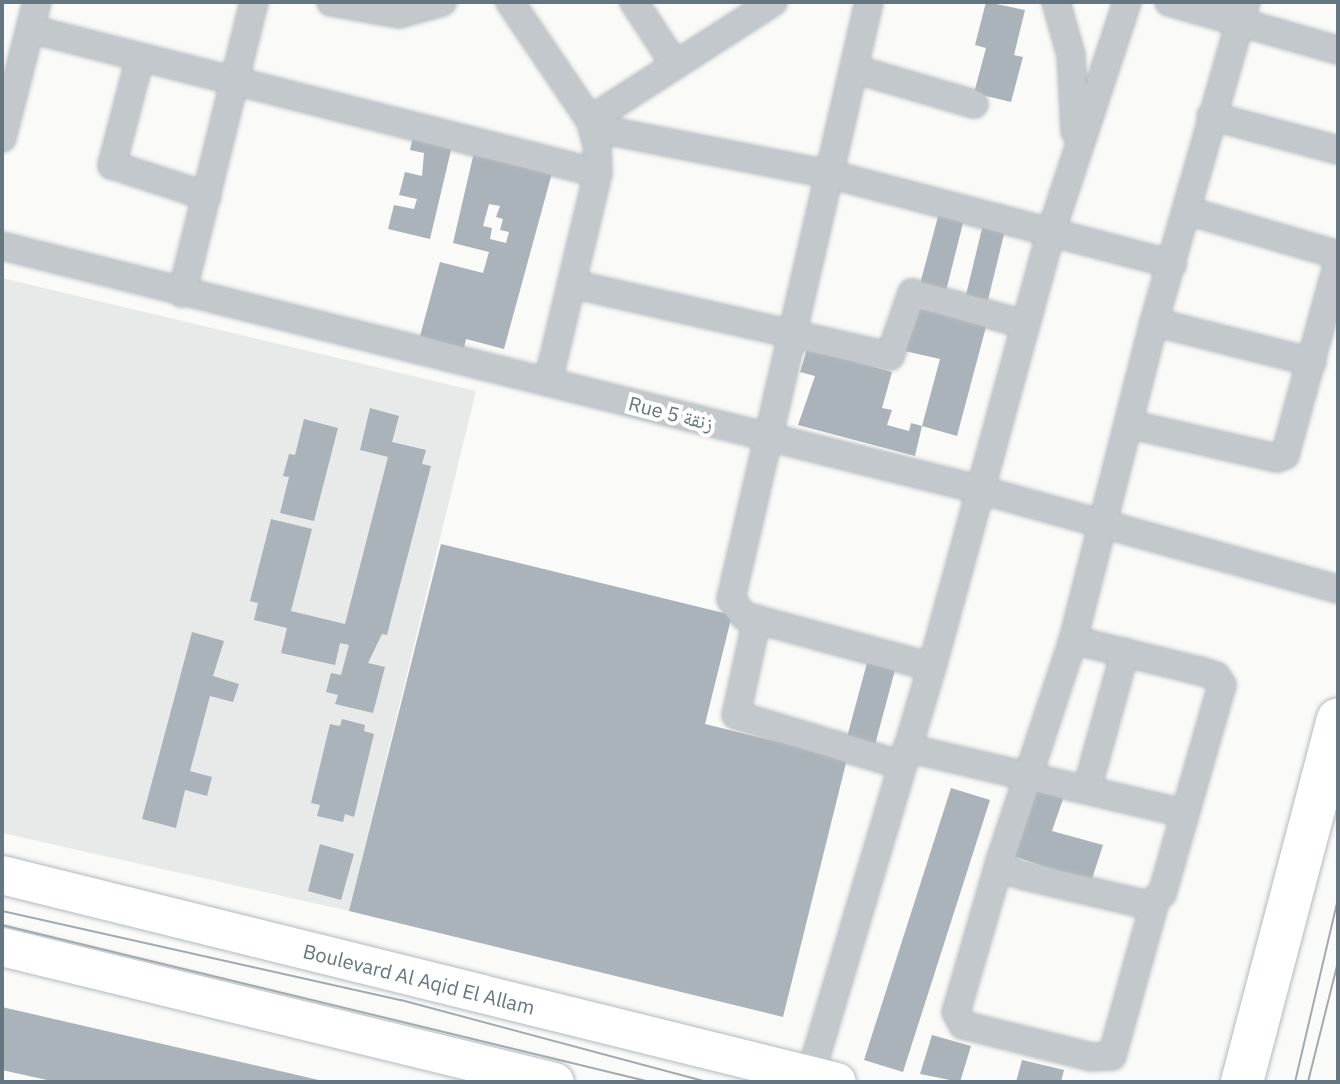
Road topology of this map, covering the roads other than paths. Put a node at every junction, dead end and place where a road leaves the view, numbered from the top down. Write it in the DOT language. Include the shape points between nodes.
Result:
graph roads {
  1 [pos="37,2"];
  2 [pos="254,2"];
  3 [pos="331,2"];
  4 [pos="442,2"];
  5 [pos="510,2"];
  6 [pos="634,2"];
  7 [pos="773,2"];
  8 [pos="869,2"];
  9 [pos="1056,2"];
  10 [pos="1127,2"];
  11 [pos="1169,2"];
  12 [pos="1243,13"];
  13 [pos="30,29"];
  14 [pos="1338,50"];
  15 [pos="140,58"];
  16 [pos="675,65"];
  17 [pos="854,69"];
  18 [pos="236,82"];
  19 [pos="8,86"];
  20 [pos="974,104"];
  21 [pos="1211,116"];
  22 [pos="592,124"];
  23 [pos="2,138"];
  24 [pos="1338,150"];
  25 [pos="1074,154"];
  26 [pos="598,173"];
  27 [pos="829,174"];
  28 [pos="207,196"];
  29 [pos="1188,211"];
  30 [pos="1051,232"];
  31 [pos="2,246"];
  32 [pos="1338,255"];
  33 [pos="1338,262"];
  34 [pos="1172,264"];
  35 [pos="572,284"];
  36 [pos="182,293"];
  37 [pos="1154,322"];
  38 [pos="1024,324"];
  39 [pos="791,334"];
  40 [pos="1312,362"];
  41 [pos="548,382"];
  42 [pos="1128,424"];
  43 [pos="767,438"];
  44 [pos="977,489"];
  45 [pos="1105,526"];
  46 [pos="1338,589"];
  47 [pos="757,619"];
  48 [pos="1073,640"];
  49 [pos="1125,652"];
  50 [pos="932,667"];
  51 [pos="1338,719"];
  52 [pos="905,756"];
  53 [pos="1027,776"];
  54 [pos="1087,789"];
  55 [pos="1185,813"];
  56 [pos="1000,861"];
  57 [pos="2,875"];
  58 [pos="1155,902"];
  59 [pos="2,947"];
  60 [pos="517,1077"];
  61 [pos="823,1079"];
  62 [pos="555,1082"];
  63 [pos="1242,1082"];
  1 -- 13 [label="street"];
  2 -- 18 [label="street"];
  3 -- 4 [label="street" via="399,14"];
  5 -- 22 [label="street"];
  6 -- 16 [label="street"];
  7 -- 16 [label="street"];
  8 -- 17 [label="street"];
  9 -- 25 [label="street" via="1071,55"];
  10 -- 25 [label="street"];
  11 -- 12 [label="street"];
  12 -- 14 [label="street"];
  12 -- 21 [label="street"];
  13 -- 15 [label="street"];
  13 -- 19 [label="street"];
  15 -- 18 [label="street"];
  15 -- 28 [label="street" via="112,165"];
  16 -- 22 [label="street"];
  17 -- 20 [label="street"];
  17 -- 27 [label="street"];
  18 -- 26 [label="street"];
  18 -- 28 [label="street"];
  19 -- 23 [label="street"];
  21 -- 24 [label="street"];
  21 -- 29 [label="street"];
  22 -- 26 [label="street"];
  22 -- 27 [label="street"];
  25 -- 30 [label="street"];
  26 -- 35 [label="street"];
  27 -- 30 [label="street"];
  27 -- 39 [label="street"];
  28 -- 36 [label="street"];
  29 -- 32 [label="street"];
  29 -- 34 [label="street"];
  30 -- 34 [label="street"];
  30 -- 38 [label="street"];
  31 -- 36 [label="street, Rue 5 زنقة"];
  33 -- 40 [label="street"];
  34 -- 37 [label="street"];
  35 -- 39 [label="street"];
  35 -- 41 [label="street"];
  36 -- 41 [label="street, Rue 5 زنقة"];
  37 -- 40 [label="street"];
  37 -- 42 [label="street"];
  38 -- 39 [label="street" via="912,293 890,356"];
  38 -- 44 [label="street"];
  39 -- 43 [label="street"];
  40 -- 42 [label="street" via="1289,449 1282,457"];
  41 -- 43 [label="street, Rue 5 زنقة"];
  42 -- 45 [label="street"];
  43 -- 44 [label="street, Rue 5 زنقة"];
  43 -- 47 [label="street" via="731,599 744,616"];
  44 -- 45 [label="street, Rue 5 زنقة"];
  44 -- 50 [label="street"];
  45 -- 46 [label="street, Rue 5 زنقة"];
  45 -- 48 [label="street"];
  47 -- 50 [label="street"];
  47 -- 52 [label="street" via="736,715"];
  48 -- 49 [label="street"];
  48 -- 53 [label="street"];
  49 -- 54 [label="street"];
  49 -- 55 [label="street" via="1220,680"];
  50 -- 52 [label="street"];
  51 -- 63 [label="main road"];
  52 -- 53 [label="street"];
  52 -- 61 [label="street"];
  53 -- 54 [label="street"];
  53 -- 56 [label="street"];
  54 -- 55 [label="street"];
  55 -- 58 [label="street"];
  56 -- 58 [label="street" via="1025,876 1129,903"];
  56 -- 58 [label="street" via="956,1012 963,1025 1091,1057 1112,1056"];
  57 -- 61 [label="main road, Boulevard Al Aqid El Allam"];
  59 -- 60 [label="main road"];
  60 -- 62 [label="main road"];
}
